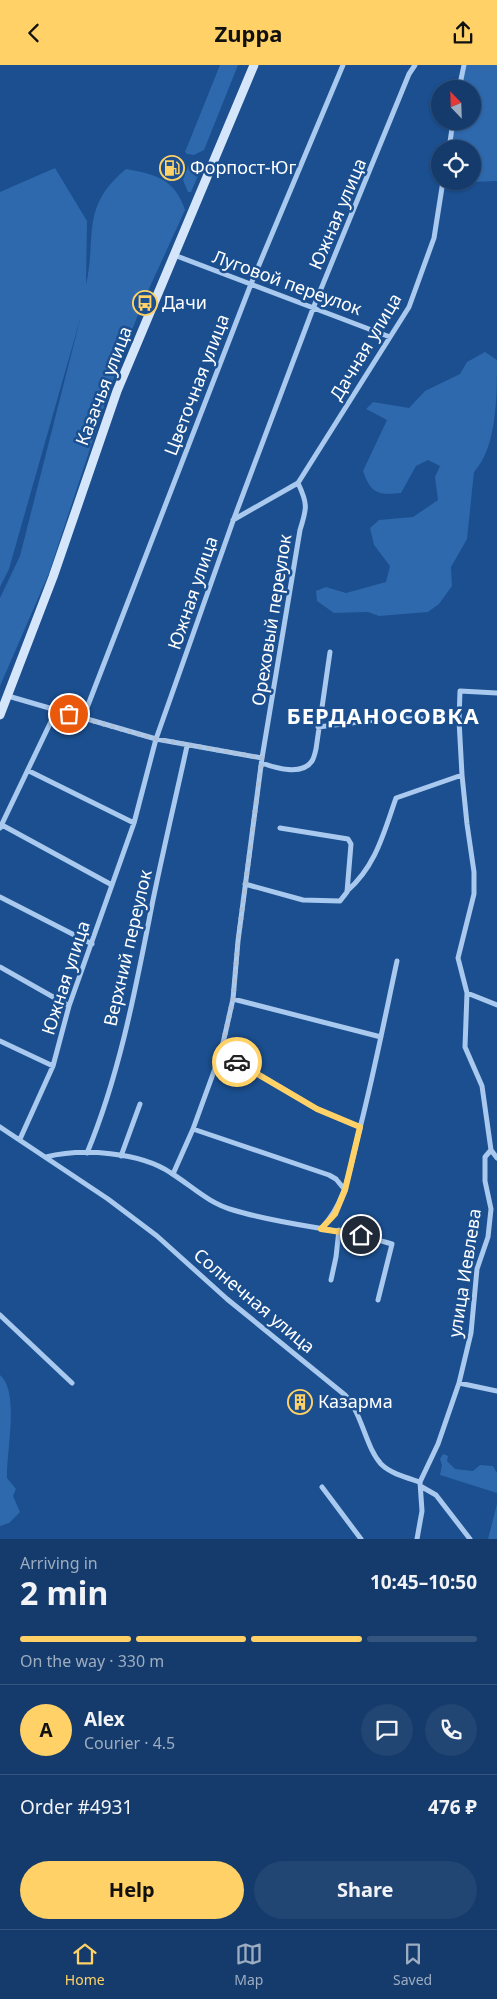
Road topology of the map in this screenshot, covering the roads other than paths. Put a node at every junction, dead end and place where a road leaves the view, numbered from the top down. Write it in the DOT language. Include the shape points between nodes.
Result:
graph roads {
  1 [pos="254,65"];
  2 [pos="343,65"];
  3 [pos="415,65"];
  4 [pos="464,65"];
  5 [pos="461,80"];
  6 [pos="442,190"];
  7 [pos="174,255"];
  8 [pos="251,284"];
  9 [pos="314,306"];
  10 [pos="390,337"];
  11 [pos="298,483"];
  12 [pos="233,521"];
  13 [pos="330,652"];
  14 [pos="497,693"];
  15 [pos="8,696"];
  16 [pos="56,711"];
  17 [pos="0,715"];
  18 [pos="82,718"];
  19 [pos="459,720"];
  20 [pos="318,727"];
  21 [pos="156,739"];
  22 [pos="187,746"];
  23 [pos="262,761"];
  24 [pos="29,771"];
  25 [pos="462,775"];
  26 [pos="134,823"];
  27 [pos="1,827"];
  28 [pos="280,828"];
  29 [pos="245,884"];
  30 [pos="112,885"];
  31 [pos="347,892"];
  32 [pos="0,897"];
  33 [pos="92,944"];
  34 [pos="397,961"];
  35 [pos="0,967"];
  36 [pos="467,993"];
  37 [pos="233,999"];
  38 [pos="497,1005"];
  39 [pos="69,1006"];
  40 [pos="381,1037"];
  41 [pos="0,1041"];
  42 [pos="221,1052"];
  43 [pos="53,1066"];
  44 [pos="140,1104"];
  45 [pos="0,1127"];
  46 [pos="360,1127"];
  47 [pos="193,1129"];
  48 [pos="20,1139"];
  49 [pos="491,1150"];
  50 [pos="87,1153"];
  51 [pos="121,1156"];
  52 [pos="46,1157"];
  53 [pos="497,1158"];
  54 [pos="173,1173"];
  55 [pos="345,1190"];
  56 [pos="321,1229"];
  57 [pos="339,1230"];
  58 [pos="331,1280"];
  59 [pos="378,1300"];
  60 [pos="0,1315"];
  61 [pos="72,1383"];
  62 [pos="459,1383"];
  63 [pos="497,1391"];
  64 [pos="421,1484"];
  65 [pos="322,1487"];
  66 [pos="361,1539"];
  67 [pos="417,1539"];
  68 [pos="470,1539"];
  1 -- 7 [label="main road, Казачья улица"];
  2 -- 8 [label="street, Цветочная улица"];
  3 -- 9 [label="street, Южная улица"];
  4 -- 5 [label="street"];
  6 -- 10 [label="street, Дачная улица" via="434,238 409,307"];
  7 -- 8 [label="street, Луговой переулок"];
  7 -- 15 [label="main road, Казачья улица" via="116,391 53,577"];
  8 -- 9 [label="street, Луговой переулок"];
  8 -- 18 [label="street, Цветочная улица"];
  9 -- 10 [label="street, Луговой переулок"];
  9 -- 12 [label="street, Южная улица"];
  10 -- 11 [label="street, Дачная улица"];
  11 -- 12 [label="street"];
  11 -- 23 [label="street, Ореховый переулок" via="306,501 306,511 300,530"];
  12 -- 21 [label="street, Южная улица"];
  13 -- 20 [label="street"];
  14 -- 19 [label="street, улица Иевлева" via="460,691"];
  15 -- 16 [label="street"];
  15 -- 17 [label="main road, Казачья улица"];
  16 -- 18 [label="street"];
  16 -- 24 [label="street"];
  18 -- 21 [label="street"];
  19 -- 20 [label="street" via="392,718"];
  19 -- 25 [label="street, улица Иевлева"];
  20 -- 23 [label="street" via="312,761 305,766 291,769"];
  21 -- 22 [label="street"];
  21 -- 26 [label="street, Южная улица"];
  22 -- 23 [label="street"];
  22 -- 50 [label="street, Верхний переулок" via="142,961 110,1089"];
  23 -- 29 [label="street, Ореховый переулок"];
  24 -- 26 [label="street"];
  24 -- 27 [label="street"];
  25 -- 31 [label="street" via="396,797 375,855 362,878"];
  25 -- 36 [label="street, улица Иевлева" via="474,872 474,894 458,958"];
  26 -- 30 [label="street, Южная улица"];
  27 -- 30 [label="street"];
  28 -- 31 [label="street" via="348,839 351,843"];
  29 -- 31 [label="street" via="303,900 340,901"];
  29 -- 37 [label="street, Ореховый переулок"];
  30 -- 33 [label="street, Южная улица"];
  32 -- 33 [label="street"];
  33 -- 39 [label="street, Южная улица"];
  34 -- 40 [label="street"];
  35 -- 39 [label="street"];
  36 -- 38 [label="street"];
  36 -- 49 [label="street, улица Иевлева" via="465,1047 482,1086"];
  37 -- 40 [label="street"];
  37 -- 42 [label="street, Ореховый переулок"];
  39 -- 43 [label="street, Южная улица"];
  40 -- 46 [label="street"];
  41 -- 43 [label="street"];
  42 -- 46 [label="street" via="317,1109"];
  42 -- 47 [label="street, Ореховый переулок"];
  43 -- 48 [label="street, Южная улица"];
  44 -- 51 [label="street"];
  45 -- 48 [label="street, Солнечная улица"];
  46 -- 55 [label="street"];
  47 -- 54 [label="street, Ореховый переулок"];
  47 -- 55 [label="street" via="329,1175"];
  48 -- 52 [label="street, Солнечная улица"];
  49 -- 53 [label="street"];
  49 -- 62 [label="street, улица Иевлева" via="484,1157 491,1220 478,1269 470,1333"];
  50 -- 51 [label="street"];
  50 -- 52 [label="street"];
  51 -- 54 [label="street" via="150,1161"];
  52 -- 64 [label="street, Солнечная улица" via="157,1236 227,1299 345,1395 354,1405 381,1464"];
  54 -- 56 [label="street" via="218,1205 273,1221"];
  55 -- 56 [label="street" via="335,1214"];
  56 -- 57 [label="street"];
  57 -- 58 [label="street"];
  57 -- 59 [label="street" via="392,1244"];
  60 -- 61 [label="street"];
  62 -- 63 [label="street"];
  62 -- 64 [label="street, улица Иевлева"];
  64 -- 67 [label="street, улица Иевлева" via="422,1511"];
  64 -- 68 [label="street, Солнечная улица" via="436,1495"];
  65 -- 66 [label="street"];
}
